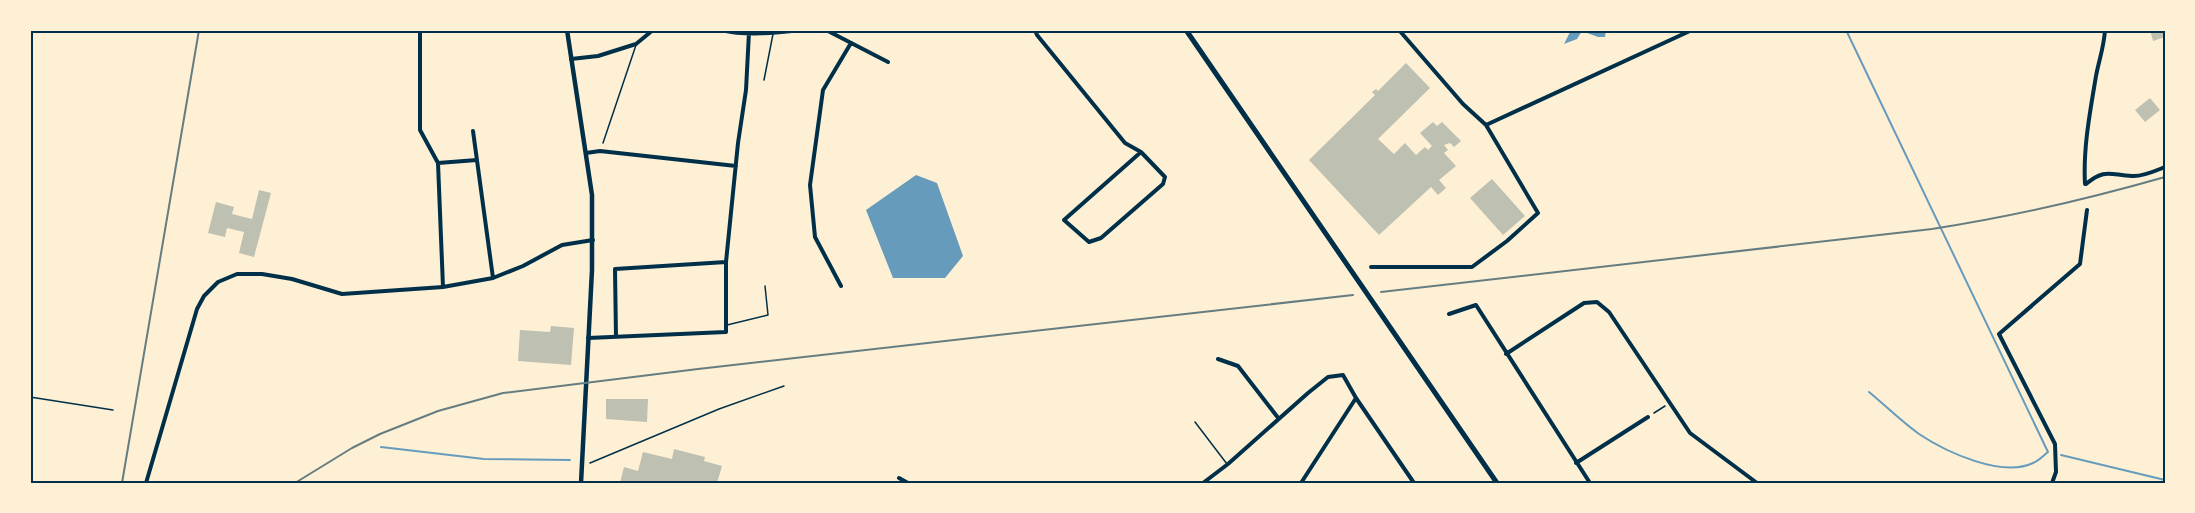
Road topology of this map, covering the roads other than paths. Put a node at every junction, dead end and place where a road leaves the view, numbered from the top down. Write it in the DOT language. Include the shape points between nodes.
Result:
graph roads {
  1 [pos="420,30"];
  2 [pos="567,30"];
  3 [pos="653,30"];
  4 [pos="721,30"];
  5 [pos="801,30"];
  6 [pos="814,30"];
  7 [pos="1035,30"];
  8 [pos="1186,30"];
  9 [pos="1399,30"];
  10 [pos="1692,30"];
  11 [pos="2105,30"];
  12 [pos="749,32"];
  13 [pos="774,33"];
  14 [pos="1681,33"];
  15 [pos="851,43"];
  16 [pos="636,44"];
  17 [pos="571,59"];
  18 [pos="888,62"];
  19 [pos="764,80"];
  20 [pos="1486,126"];
  21 [pos="473,131"];
  22 [pos="603,143"];
  23 [pos="1141,152"];
  24 [pos="586,153"];
  25 [pos="477,160"];
  26 [pos="438,163"];
  27 [pos="736,166"];
  28 [pos="2165,167"];
  29 [pos="2087,210"];
  30 [pos="593,240"];
  31 [pos="726,262"];
  32 [pos="1371,267"];
  33 [pos="493,278"];
  34 [pos="765,286"];
  35 [pos="841,286"];
  36 [pos="443,287"];
  37 [pos="1449,314"];
  38 [pos="726,325"];
  39 [pos="616,337"];
  40 [pos="588,338"];
  41 [pos="1506,354"];
  42 [pos="1218,359"];
  43 [pos="1356,398"];
  44 [pos="1648,417"];
  45 [pos="1279,419"];
  46 [pos="1195,422"];
  47 [pos="1576,463"];
  48 [pos="1228,465"];
  49 [pos="899,478"];
  50 [pos="146,483"];
  51 [pos="581,483"];
  52 [pos="908,483"];
  53 [pos="1203,483"];
  54 [pos="1301,483"];
  55 [pos="1414,483"];
  56 [pos="1497,483"];
  57 [pos="1590,483"];
  58 [pos="1757,483"];
  59 [pos="2052,483"];
  1 -- 26 [label="street" via="420,130"];
  2 -- 17 [label="main road"];
  3 -- 16 [label="street"];
  4 -- 12 [label="street"];
  5 -- 13 [label="street"];
  6 -- 15 [label="street"];
  7 -- 23 [label="street" via="1125,143"];
  8 -- 56 [label="main road"];
  9 -- 20 [label="street"];
  10 -- 14 [label="street"];
  11 -- 28 [label="street" via="2084,157 2085,184 2097,175 2134,177"];
  12 -- 13 [label="street"];
  12 -- 27 [label="street"];
  13 -- 19 [label="lane"];
  14 -- 20 [label="street"];
  15 -- 18 [label="street"];
  15 -- 35 [label="street" via="823,90 810,185 815,237"];
  16 -- 17 [label="street" via="598,56"];
  16 -- 22 [label="lane"];
  17 -- 24 [label="main road"];
  20 -- 32 [label="street" via="1538,213 1472,267"];
  21 -- 25 [label="street"];
  23 -- 23 [label="street" via="1165,177 1163,184 1101,238 1089,242 1064,220"];
  24 -- 27 [label="street" via="600,151"];
  24 -- 30 [label="main road"];
  25 -- 26 [label="street"];
  25 -- 33 [label="street"];
  26 -- 36 [label="street"];
  27 -- 31 [label="street"];
  29 -- 59 [label="street" via="2080,264 1999,334 2055,444 2056,472"];
  30 -- 33 [label="street" via="562,245"];
  30 -- 40 [label="main road"];
  31 -- 38 [label="street"];
  31 -- 39 [label="street" via="615,270"];
  33 -- 36 [label="street"];
  34 -- 38 [label="lane" via="768,315"];
  36 -- 50 [label="street" via="342,294 262,274 237,274 218,282 197,309"];
  37 -- 41 [label="street" via="1476,305"];
  38 -- 39 [label="street" via="726,332"];
  39 -- 40 [label="street"];
  40 -- 51 [label="main road"];
  41 -- 47 [label="street"];
  41 -- 58 [label="street" via="1588,302 1597,302 1609,312 1690,433"];
  42 -- 45 [label="street" via="1238,366"];
  43 -- 45 [label="street" via="1343,375 1328,377"];
  43 -- 54 [label="street"];
  43 -- 55 [label="street"];
  44 -- 47 [label="street"];
  45 -- 48 [label="street"];
  46 -- 48 [label="lane"];
  47 -- 57 [label="street"];
  48 -- 53 [label="street"];
  49 -- 52 [label="street"];
}
